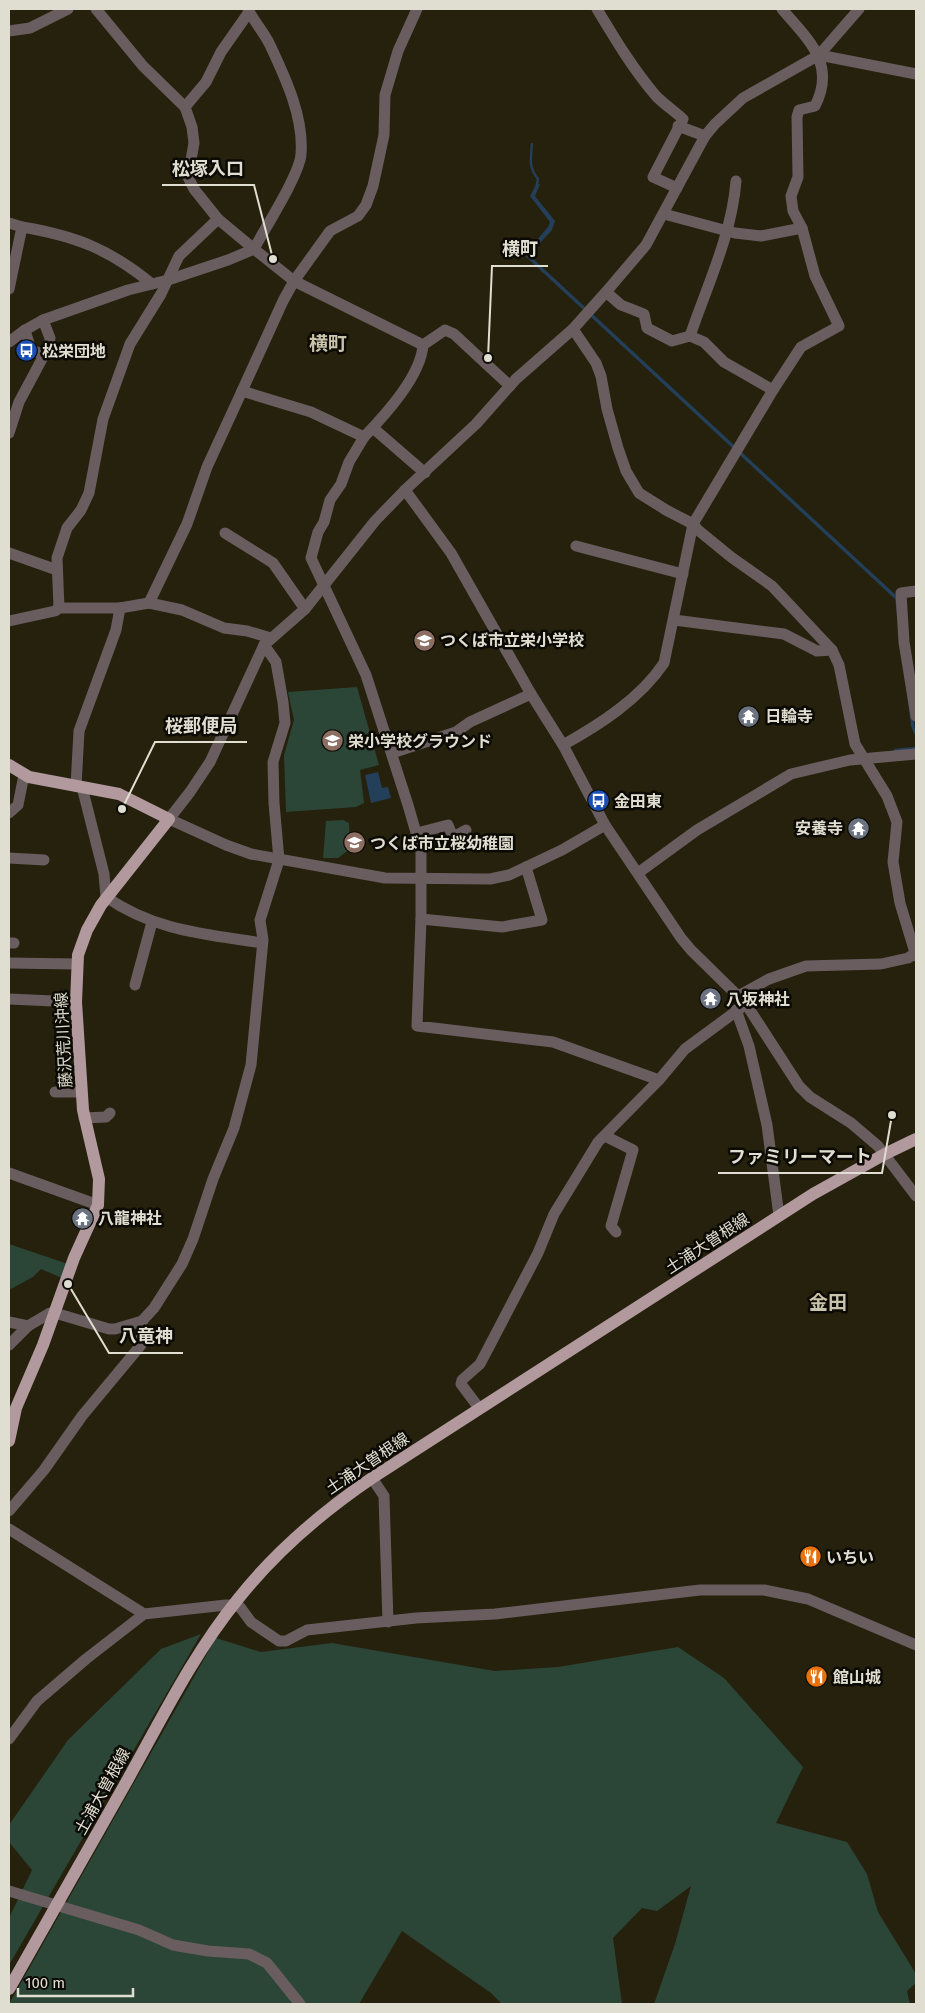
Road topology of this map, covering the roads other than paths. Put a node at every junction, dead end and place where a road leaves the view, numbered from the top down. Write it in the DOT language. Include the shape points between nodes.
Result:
graph roads {
  1 [pos="68,9"];
  2 [pos="96,9"];
  3 [pos="416,9"];
  4 [pos="597,9"];
  5 [pos="782,9"];
  6 [pos="860,9"];
  7 [pos="249,10"];
  8 [pos="9,31"];
  9 [pos="819,55"];
  10 [pos="916,74"];
  11 [pos="185,107"];
  12 [pos="678,126"];
  13 [pos="706,136"];
  14 [pos="736,181"];
  15 [pos="677,188"];
  16 [pos="664,214"];
  17 [pos="218,219"];
  18 [pos="9,223"];
  19 [pos="22,227"];
  20 [pos="802,228"];
  21 [pos="727,231"];
  22 [pos="254,249"];
  23 [pos="168,280"];
  24 [pos="294,281"];
  25 [pos="152,284"];
  26 [pos="9,289"];
  27 [pos="606,292"];
  28 [pos="43,320"];
  29 [pos="25,330"];
  30 [pos="573,330"];
  31 [pos="690,336"];
  32 [pos="9,342"];
  33 [pos="423,345"];
  34 [pos="43,353"];
  35 [pos="510,386"];
  36 [pos="772,390"];
  37 [pos="242,391"];
  38 [pos="9,433"];
  39 [pos="368,433"];
  40 [pos="424,473"];
  41 [pos="405,490"];
  42 [pos="693,524"];
  43 [pos="225,533"];
  44 [pos="576,546"];
  45 [pos="9,553"];
  46 [pos="57,570"];
  47 [pos="683,574"];
  48 [pos="324,587"];
  49 [pos="916,592"];
  50 [pos="149,603"];
  51 [pos="59,608"];
  52 [pos="120,608"];
  53 [pos="305,609"];
  54 [pos="674,620"];
  55 [pos="9,621"];
  56 [pos="268,642"];
  57 [pos="832,650"];
  58 [pos="531,694"];
  59 [pos="916,716"];
  60 [pos="562,745"];
  61 [pos="392,753"];
  62 [pos="916,754"];
  63 [pos="863,760"];
  64 [pos="9,765"];
  65 [pos="24,775"];
  66 [pos="79,786"];
  67 [pos="9,812"];
  68 [pos="169,819"];
  69 [pos="605,825"];
  70 [pos="466,830"];
  71 [pos="417,833"];
  72 [pos="9,858"];
  73 [pos="44,860"];
  74 [pos="279,860"];
  75 [pos="526,867"];
  76 [pos="638,874"];
  77 [pos="421,878"];
  78 [pos="106,897"];
  79 [pos="421,919"];
  80 [pos="152,922"];
  81 [pos="262,943"];
  82 [pos="916,954"];
  83 [pos="9,963"];
  84 [pos="76,964"];
  85 [pos="135,985"];
  86 [pos="9,999"];
  87 [pos="76,1002"];
  88 [pos="740,1003"];
  89 [pos="660,1080"];
  90 [pos="55,1092"];
  91 [pos="82,1092"];
  92 [pos="110,1114"];
  93 [pos="84,1118"];
  94 [pos="605,1136"];
  95 [pos="916,1139"];
  96 [pos="885,1154"];
  97 [pos="9,1173"];
  98 [pos="916,1196"];
  99 [pos="98,1205"];
  100 [pos="779,1216"];
  101 [pos="616,1232"];
  102 [pos="55,1313"];
  103 [pos="142,1321"];
  104 [pos="9,1322"];
  105 [pos="28,1326"];
  106 [pos="9,1345"];
  107 [pos="479,1408"];
  108 [pos="9,1441"];
  109 [pos="372,1478"];
  110 [pos="9,1511"];
  111 [pos="9,1529"];
  112 [pos="233,1605"];
  113 [pos="144,1614"];
  114 [pos="388,1622"];
  115 [pos="916,1645"];
  116 [pos="9,1739"];
  117 [pos="9,1892"];
  118 [pos="56,1905"];
  119 [pos="9,1989"];
  120 [pos="300,2004"];
  1 -- 8 [label="street" via="30,28"];
  2 -- 11 [label="street" via="143,66"];
  3 -- 24 [label="street" via="398,51 385,95 384,135 366,206 358,216 330,231"];
  4 -- 12 [label="street" via="615,40 657,97 683,118"];
  5 -- 9 [label="street"];
  6 -- 9 [label="street"];
  7 -- 11 [label="street" via="221,52 206,82"];
  7 -- 22 [label="street" via="269,43 294,106 301,155 296,172"];
  9 -- 10 [label="street"];
  9 -- 13 [label="street" via="743,98"];
  9 -- 20 [label="street" via="823,74 820,98 815,106 799,110 797,117 798,177 791,196 793,211"];
  11 -- 17 [label="street" via="194,143 188,177"];
  12 -- 13 [label="street"];
  12 -- 15 [label="street" via="653,177"];
  13 -- 15 [label="street"];
  14 -- 21 [label="street"];
  15 -- 16 [label="street"];
  16 -- 21 [label="street"];
  16 -- 27 [label="street" via="646,244"];
  17 -- 22 [label="street"];
  17 -- 23 [label="street" via="179,256"];
  18 -- 19 [label="street"];
  19 -- 25 [label="street" via="67,236 114,255"];
  19 -- 26 [label="street"];
  20 -- 21 [label="street" via="761,236"];
  20 -- 36 [label="street" via="815,276 839,326 801,347"];
  21 -- 31 [label="street"];
  22 -- 23 [label="street"];
  22 -- 24 [label="street"];
  23 -- 25 [label="street"];
  23 -- 46 [label="street" via="130,344 103,419 88,493 81,510 67,528 57,558"];
  24 -- 33 [label="street"];
  24 -- 37 [label="street"];
  25 -- 28 [label="street"];
  27 -- 30 [label="street"];
  27 -- 31 [label="street" via="621,305 644,314 647,328 672,341"];
  28 -- 29 [label="street"];
  28 -- 34 [label="street" via="50,338 49,348"];
  29 -- 32 [label="street"];
  29 -- 34 [label="street" via="31,350"];
  30 -- 35 [label="street"];
  30 -- 42 [label="street" via="596,363 618,448 639,493"];
  31 -- 36 [label="street" via="704,342 724,362"];
  33 -- 35 [label="street" via="445,330 454,334"];
  33 -- 39 [label="street" via="410,380"];
  34 -- 38 [label="street" via="19,402"];
  35 -- 40 [label="street" via="476,424"];
  36 -- 42 [label="street"];
  37 -- 39 [label="street"];
  37 -- 50 [label="street" via="207,467 187,524"];
  39 -- 40 [label="street"];
  39 -- 48 [label="street" via="330,500 318,532 311,558"];
  40 -- 41 [label="street"];
  41 -- 48 [label="street" via="375,521"];
  41 -- 58 [label="street" via="451,552"];
  42 -- 47 [label="street"];
  42 -- 57 [label="street" via="772,586"];
  43 -- 53 [label="street" via="272,563"];
  44 -- 47 [label="street"];
  45 -- 46 [label="street"];
  46 -- 51 [label="street"];
  47 -- 54 [label="street"];
  48 -- 53 [label="street"];
  48 -- 61 [label="street" via="366,674"];
  49 -- 59 [label="street" via="901,593 904,642"];
  50 -- 52 [label="street"];
  50 -- 56 [label="street" via="182,610 224,628 247,631"];
  51 -- 52 [label="street"];
  51 -- 55 [label="street" via="55,612"];
  52 -- 66 [label="street" via="116,630 79,731"];
  53 -- 56 [label="street"];
  54 -- 57 [label="street" via="784,634 817,650"];
  54 -- 60 [label="street" via="664,663 654,678 606,718"];
  56 -- 68 [label="street" via="210,762"];
  56 -- 74 [label="street" via="276,662 285,723 273,762"];
  57 -- 63 [label="street" via="839,665 855,744"];
  58 -- 60 [label="street"];
  58 -- 61 [label="street" via="470,722 456,732"];
  60 -- 69 [label="street"];
  61 -- 71 [label="street"];
  62 -- 63 [label="street"];
  63 -- 76 [label="street" via="791,774 697,830"];
  63 -- 82 [label="street" via="886,796 897,822 893,862 900,903"];
  64 -- 65 [label="main road"];
  65 -- 66 [label="main road"];
  65 -- 67 [label="street" via="18,805"];
  66 -- 68 [label="main road" via="119,794"];
  66 -- 78 [label="street" via="104,874"];
  68 -- 74 [label="street" via="226,845"];
  68 -- 78 [label="main road, 藤沢荒川沖線"];
  69 -- 75 [label="street"];
  69 -- 76 [label="street"];
  70 -- 71 [label="street" via="453,837 448,824"];
  71 -- 77 [label="street"];
  72 -- 73 [label="street"];
  74 -- 77 [label="street" via="385,878"];
  74 -- 81 [label="street" via="260,920"];
  75 -- 77 [label="street" via="509,875 490,878"];
  75 -- 79 [label="street" via="542,920 502,927"];
  76 -- 88 [label="street" via="691,950"];
  77 -- 79 [label="street"];
  78 -- 80 [label="street"];
  78 -- 84 [label="main road, 藤沢荒川沖線" via="87,930"];
  79 -- 89 [label="street" via="417,1026 553,1042"];
  80 -- 81 [label="street"];
  80 -- 85 [label="street"];
  81 -- 103 [label="street" via="251,1065 234,1128 182,1264"];
  82 -- 88 [label="street" via="881,964 806,966 770,979"];
  83 -- 84 [label="street"];
  84 -- 87 [label="main road, 藤沢荒川沖線"];
  86 -- 87 [label="street"];
  87 -- 91 [label="main road, 藤沢荒川沖線"];
  88 -- 89 [label="street" via="685,1049"];
  88 -- 96 [label="street" via="799,1086 810,1097 852,1124"];
  88 -- 100 [label="street" via="767,1126"];
  89 -- 94 [label="street"];
  90 -- 91 [label="street"];
  91 -- 93 [label="main road, 藤沢荒川沖線"];
  92 -- 93 [label="street"];
  93 -- 99 [label="main road, 藤沢荒川沖線" via="99,1179"];
  94 -- 101 [label="street" via="633,1150 611,1226"];
  94 -- 107 [label="street" via="598,1142 554,1214 538,1253 480,1364 462,1380 461,1384"];
  95 -- 96 [label="main road, 土浦大曽根線"];
  96 -- 98 [label="street"];
  96 -- 100 [label="main road, 土浦大曽根線"];
  97 -- 99 [label="street"];
  99 -- 102 [label="main road, 藤沢荒川沖線" via="74,1258"];
  100 -- 107 [label="main road, 土浦大曽根線"];
  102 -- 103 [label="street" via="109,1329"];
  102 -- 105 [label="street"];
  102 -- 108 [label="main road, 藤沢荒川沖線" via="16,1408"];
  103 -- 110 [label="street" via="141,1345"];
  104 -- 105 [label="street"];
  105 -- 106 [label="street"];
  107 -- 109 [label="main road, 土浦大曽根線"];
  109 -- 112 [label="main road, 土浦大曽根線" via="304,1529"];
  109 -- 114 [label="street" via="384,1496"];
  111 -- 113 [label="street"];
  112 -- 113 [label="street"];
  112 -- 114 [label="street" via="240,1607 251,1622 279,1641 286,1641 307,1630"];
  112 -- 118 [label="main road, 土浦大曽根線" via="191,1667"];
  113 -- 116 [label="street" via="37,1701"];
  114 -- 115 [label="street" via="495,1614 700,1590 764,1590 808,1599"];
  117 -- 118 [label="street"];
  118 -- 119 [label="main road, 土浦大曽根線"];
  118 -- 120 [label="street" via="139,1930 173,1945 249,1954 267,1963"];
}
